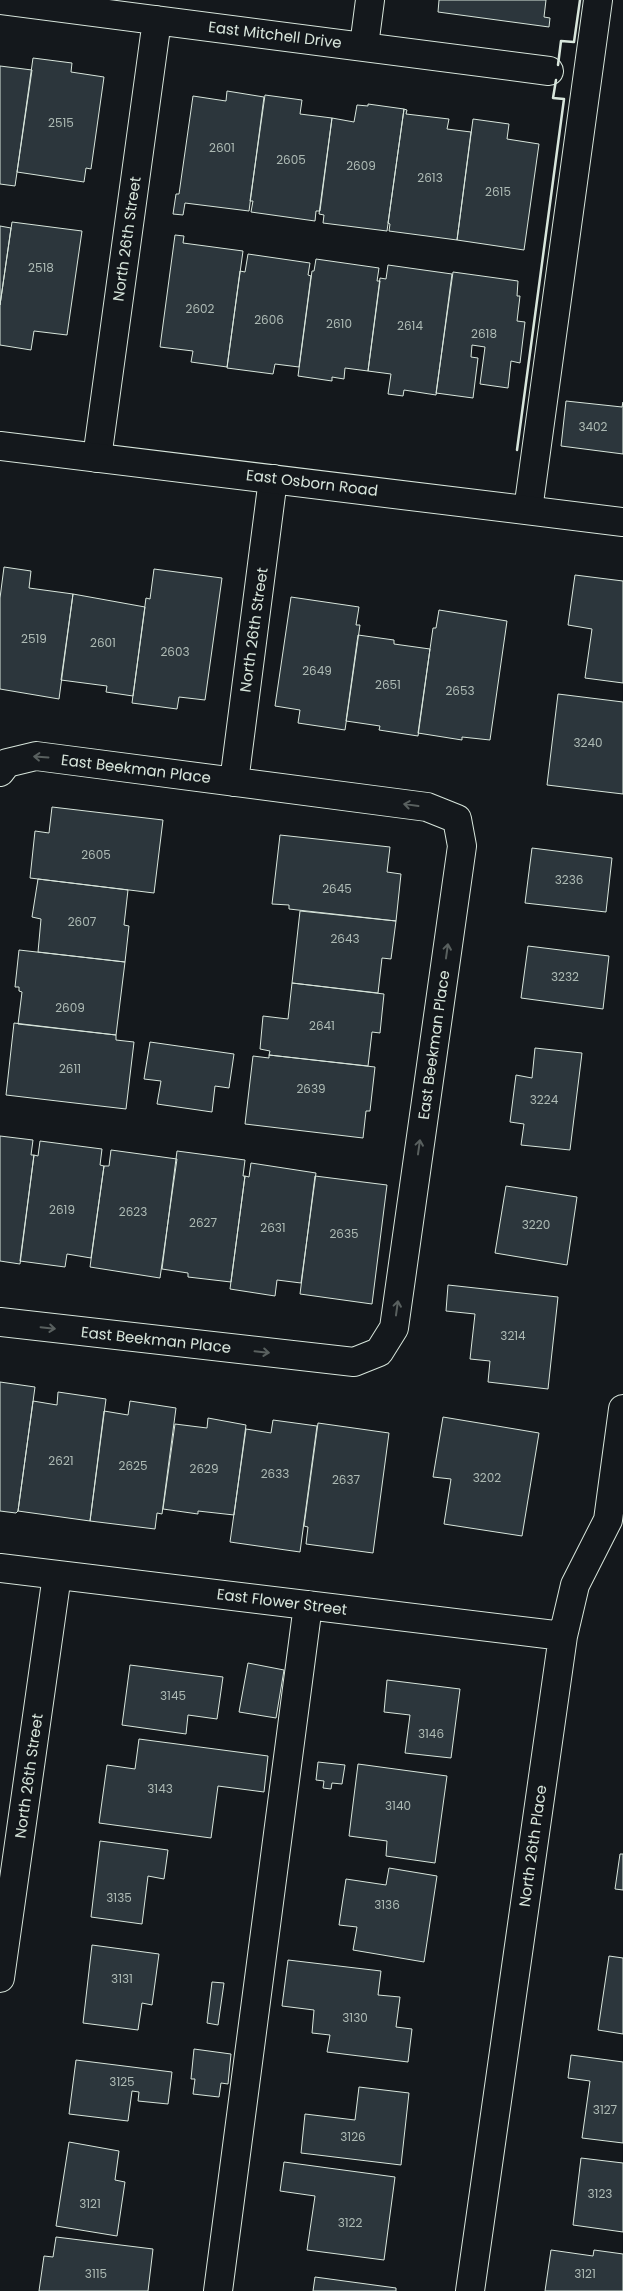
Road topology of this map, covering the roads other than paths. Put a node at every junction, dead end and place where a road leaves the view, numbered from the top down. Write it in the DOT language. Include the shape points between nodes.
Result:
graph roads {
  1 [pos="0,0"];
  2 [pos="370,0"];
  3 [pos="598,0"];
  4 [pos="157,20"];
  5 [pos="364,46"];
  6 [pos="549,71"];
  7 [pos="0,446"];
  8 [pos="97,458"];
  9 [pos="273,478"];
  10 [pos="528,510"];
  11 [pos="623,522"];
  12 [pos="0,772"];
  13 [pos="234,782"];
  14 [pos="0,1322"];
  15 [pos="623,1409"];
  16 [pos="0,1568"];
  17 [pos="57,1575"];
  18 [pos="308,1605"];
  19 [pos="563,1636"];
  20 [pos="10,1841"];
  21 [pos="0,1978"];
  22 [pos="218,2291"];
  23 [pos="470,2291"];
  1 -- 4 [label="street, East Mitchell Drive"];
  2 -- 5 [label="street"];
  3 -- 10 [label="street"];
  4 -- 5 [label="street, East Mitchell Drive"];
  4 -- 8 [label="street, North 26th Street"];
  5 -- 6 [label="street, East Mitchell Drive"];
  7 -- 8 [label="street, East Osborn Road"];
  8 -- 9 [label="street, East Osborn Road"];
  9 -- 10 [label="street, East Osborn Road"];
  9 -- 13 [label="street, North 26th Street"];
  10 -- 11 [label="street, East Osborn Road"];
  13 -- 12 [label="street, East Beekman Place, one-way" via="36,756 7,763"];
  14 -- 13 [label="street, East Beekman Place, one-way" via="354,1362 378,1352 394,1328 462,846 457,819 427,808"];
  15 -- 19 [label="street, North 26th Place" via="608,1520 575,1585"];
  16 -- 17 [label="street, East Flower Street"];
  17 -- 18 [label="street, East Flower Street"];
  17 -- 20 [label="street, North 26th Street"];
  18 -- 19 [label="street, East Flower Street"];
  18 -- 22 [label="street"];
  19 -- 23 [label="street, North 26th Place"];
  20 -- 21 [label="street, North 26th Street"];
}
